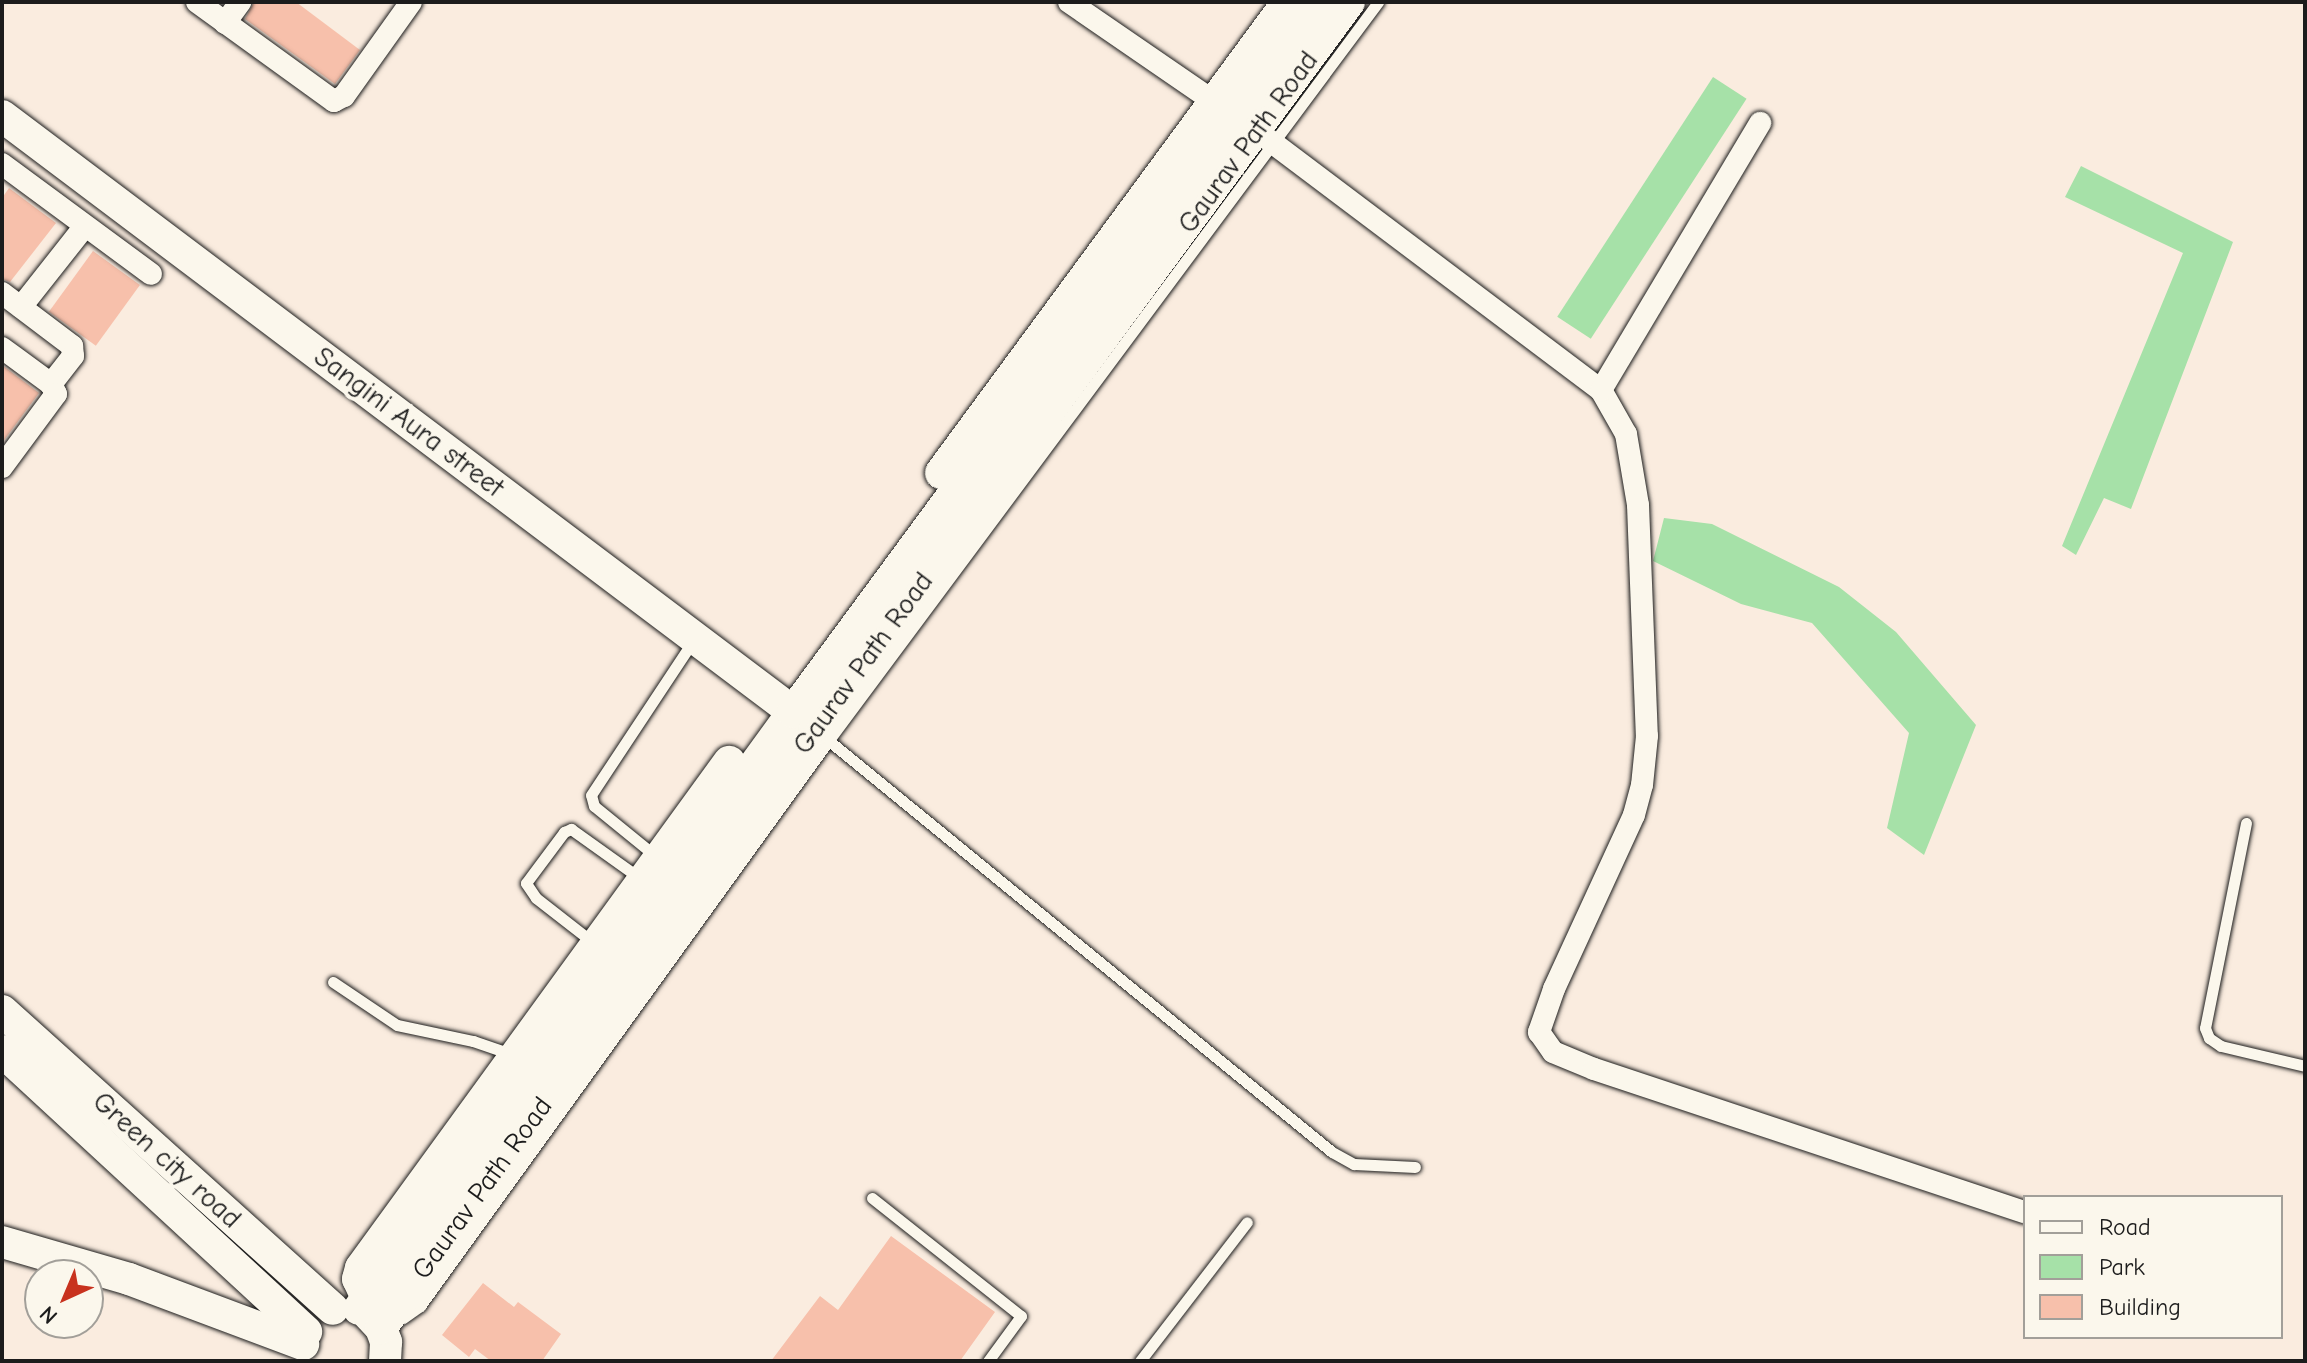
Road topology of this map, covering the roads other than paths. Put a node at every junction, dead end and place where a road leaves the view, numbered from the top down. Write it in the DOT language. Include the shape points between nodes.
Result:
graph roads {
  1 [pos="197,2"];
  2 [pos="240,2"];
  3 [pos="411,2"];
  4 [pos="1069,2"];
  5 [pos="1288,2"];
  6 [pos="1316,2"];
  7 [pos="1349,2"];
  8 [pos="1378,2"];
  9 [pos="225,23"];
  10 [pos="2,116"];
  11 [pos="1244,123"];
  12 [pos="1760,123"];
  13 [pos="2,164"];
  14 [pos="85,226"];
  15 [pos="151,274"];
  16 [pos="2,293"];
  17 [pos="21,307"];
  18 [pos="2,348"];
  19 [pos="51,384"];
  20 [pos="1601,390"];
  21 [pos="2,467"];
  22 [pos="695,638"];
  23 [pos="803,720"];
  24 [pos="2246,823"];
  25 [pos="651,869"];
  26 [pos="596,945"];
  27 [pos="333,982"];
  28 [pos="2,1011"];
  29 [pos="2,1051"];
  30 [pos="515,1055"];
  31 [pos="2305,1066"];
  32 [pos="1415,1167"];
  33 [pos="872,1198"];
  34 [pos="2023,1211"];
  35 [pos="1247,1222"];
  36 [pos="2,1242"];
  37 [pos="365,1313"];
  38 [pos="304,1345"];
  39 [pos="385,1361"];
  40 [pos="988,1361"];
  41 [pos="1140,1361"];
  1 -- 9 [label="street"];
  2 -- 9 [label="street"];
  3 -- 9 [label="street" via="344,96 334,101"];
  4 -- 11 [label="street"];
  5 -- 11 [label="street"];
  6 -- 11 [label="street, Gaurav Path Road"];
  7 -- 11 [label="street, Gaurav Path Road"];
  8 -- 11 [label="lane"];
  10 -- 22 [label="street, Sangini Aura street"];
  11 -- 20 [label="street"];
  11 -- 23 [label="street, Gaurav Path Road"];
  11 -- 23 [label="street"];
  12 -- 20 [label="street"];
  13 -- 14 [label="street"];
  14 -- 15 [label="street"];
  14 -- 17 [label="street"];
  16 -- 17 [label="street"];
  17 -- 19 [label="street" via="74,351"];
  18 -- 19 [label="street"];
  19 -- 21 [label="street" via="54,400"];
  20 -- 34 [label="street" via="1626,434 1638,505 1644,773 1634,815 1539,1032 1553,1052 1594,1069"];
  22 -- 23 [label="street, Sangini Aura street"];
  22 -- 25 [label="lane" via="591,795 594,806"];
  23 -- 25 [label="street"];
  23 -- 32 [label="lane" via="1332,1152 1354,1164"];
  23 -- 37 [label="street, Gaurav Path Road"];
  24 -- 31 [label="lane" via="2205,1028 2221,1046"];
  25 -- 26 [label="street"];
  25 -- 26 [label="lane" via="571,829 526,883 536,898"];
  26 -- 30 [label="street"];
  27 -- 30 [label="lane" via="397,1025"];
  28 -- 37 [label="street, Green city road"];
  29 -- 38 [label="street, Green city road"];
  30 -- 37 [label="street" via="361,1268"];
  33 -- 40 [label="lane" via="1021,1316"];
  35 -- 41 [label="lane"];
  36 -- 38 [label="street" via="129,1279"];
  37 -- 38 [label="street, Gaurav Path Road" via="322,1314"];
  37 -- 39 [label="street" via="386,1342"];
}
